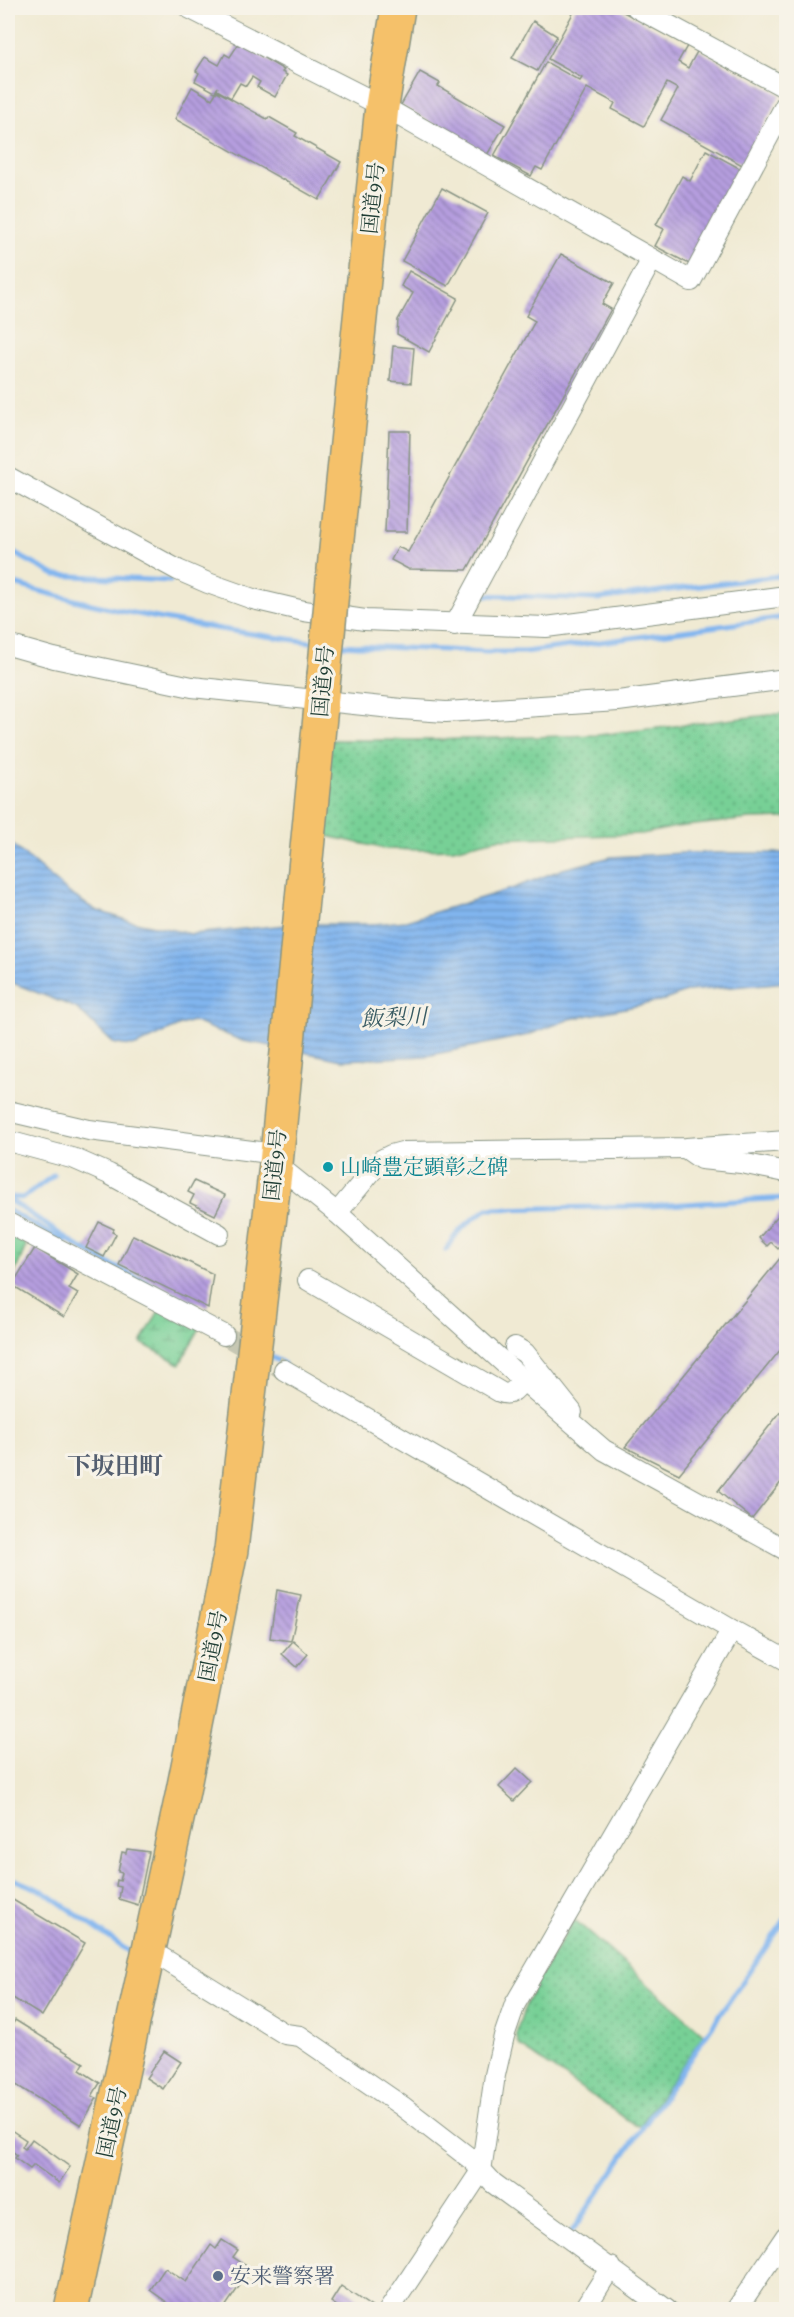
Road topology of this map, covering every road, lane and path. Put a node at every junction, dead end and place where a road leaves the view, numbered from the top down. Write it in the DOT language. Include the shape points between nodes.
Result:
graph roads {
  1 [pos="189,8"];
  2 [pos="398,8"];
  3 [pos="637,8"];
  4 [pos="786,88"];
  5 [pos="786,104"];
  6 [pos="382,106"];
  7 [pos="652,259"];
  8 [pos="8,477"];
  9 [pos="786,596"];
  10 [pos="455,625"];
  11 [pos="8,645"];
  12 [pos="786,679"];
  13 [pos="322,696"];
  14 [pos="8,1111"];
  15 [pos="8,1141"];
  16 [pos="786,1141"];
  17 [pos="686,1148"];
  18 [pos="276,1154"];
  19 [pos="786,1172"];
  20 [pos="338,1213"];
  21 [pos="8,1223"];
  22 [pos="219,1234"];
  23 [pos="308,1280"];
  24 [pos="224,1335"];
  25 [pos="515,1347"];
  26 [pos="284,1370"];
  27 [pos="523,1380"];
  28 [pos="591,1438"];
  29 [pos="786,1550"];
  30 [pos="732,1630"];
  31 [pos="786,1660"];
  32 [pos="148,1949"];
  33 [pos="481,2171"];
  34 [pos="786,2236"];
  35 [pos="612,2267"];
  36 [pos="71,2310"];
  37 [pos="389,2310"];
  38 [pos="584,2310"];
  39 [pos="667,2310"];
  40 [pos="736,2310"];
  1 -- 6 [label="street"];
  2 -- 6 [label="highway, 国道9号"];
  3 -- 4 [label="street"];
  5 -- 7 [label="street" via="691,281"];
  6 -- 7 [label="street"];
  6 -- 13 [label="highway, 国道9号, bridge"];
  7 -- 10 [label="street"];
  8 -- 10 [label="street" via="178,570 230,592 304,611 365,620"];
  9 -- 10 [label="street" via="546,627"];
  11 -- 13 [label="street" via="192,687"];
  12 -- 13 [label="street" via="618,701 446,712"];
  13 -- 18 [label="highway, 国道9号"];
  14 -- 18 [label="street" via="89,1130"];
  15 -- 22 [label="street" via="75,1159"];
  16 -- 17 [label="street"];
  17 -- 19 [label="street" via="701,1159"];
  17 -- 20 [label="street" via="402,1152 381,1160"];
  18 -- 20 [label="street"];
  18 -- 32 [label="highway, 国道9号" via="231,1550"];
  20 -- 27 [label="street"];
  21 -- 24 [label="street"];
  23 -- 27 [label="street" via="500,1392 513,1392"];
  25 -- 28 [label="street" via="525,1353 565,1400"];
  26 -- 30 [label="street"];
  27 -- 28 [label="street"];
  28 -- 29 [label="street" via="604,1450"];
  30 -- 31 [label="street"];
  30 -- 33 [label="street" via="515,2004 495,2075"];
  32 -- 33 [label="street" via="285,2034 300,2036 327,2053 402,2106"];
  32 -- 36 [label="highway, 国道9号"];
  33 -- 35 [label="street"];
  33 -- 37 [label="street"];
  34 -- 40 [label="street"];
  35 -- 38 [label="street"];
  35 -- 39 [label="street"];
}
